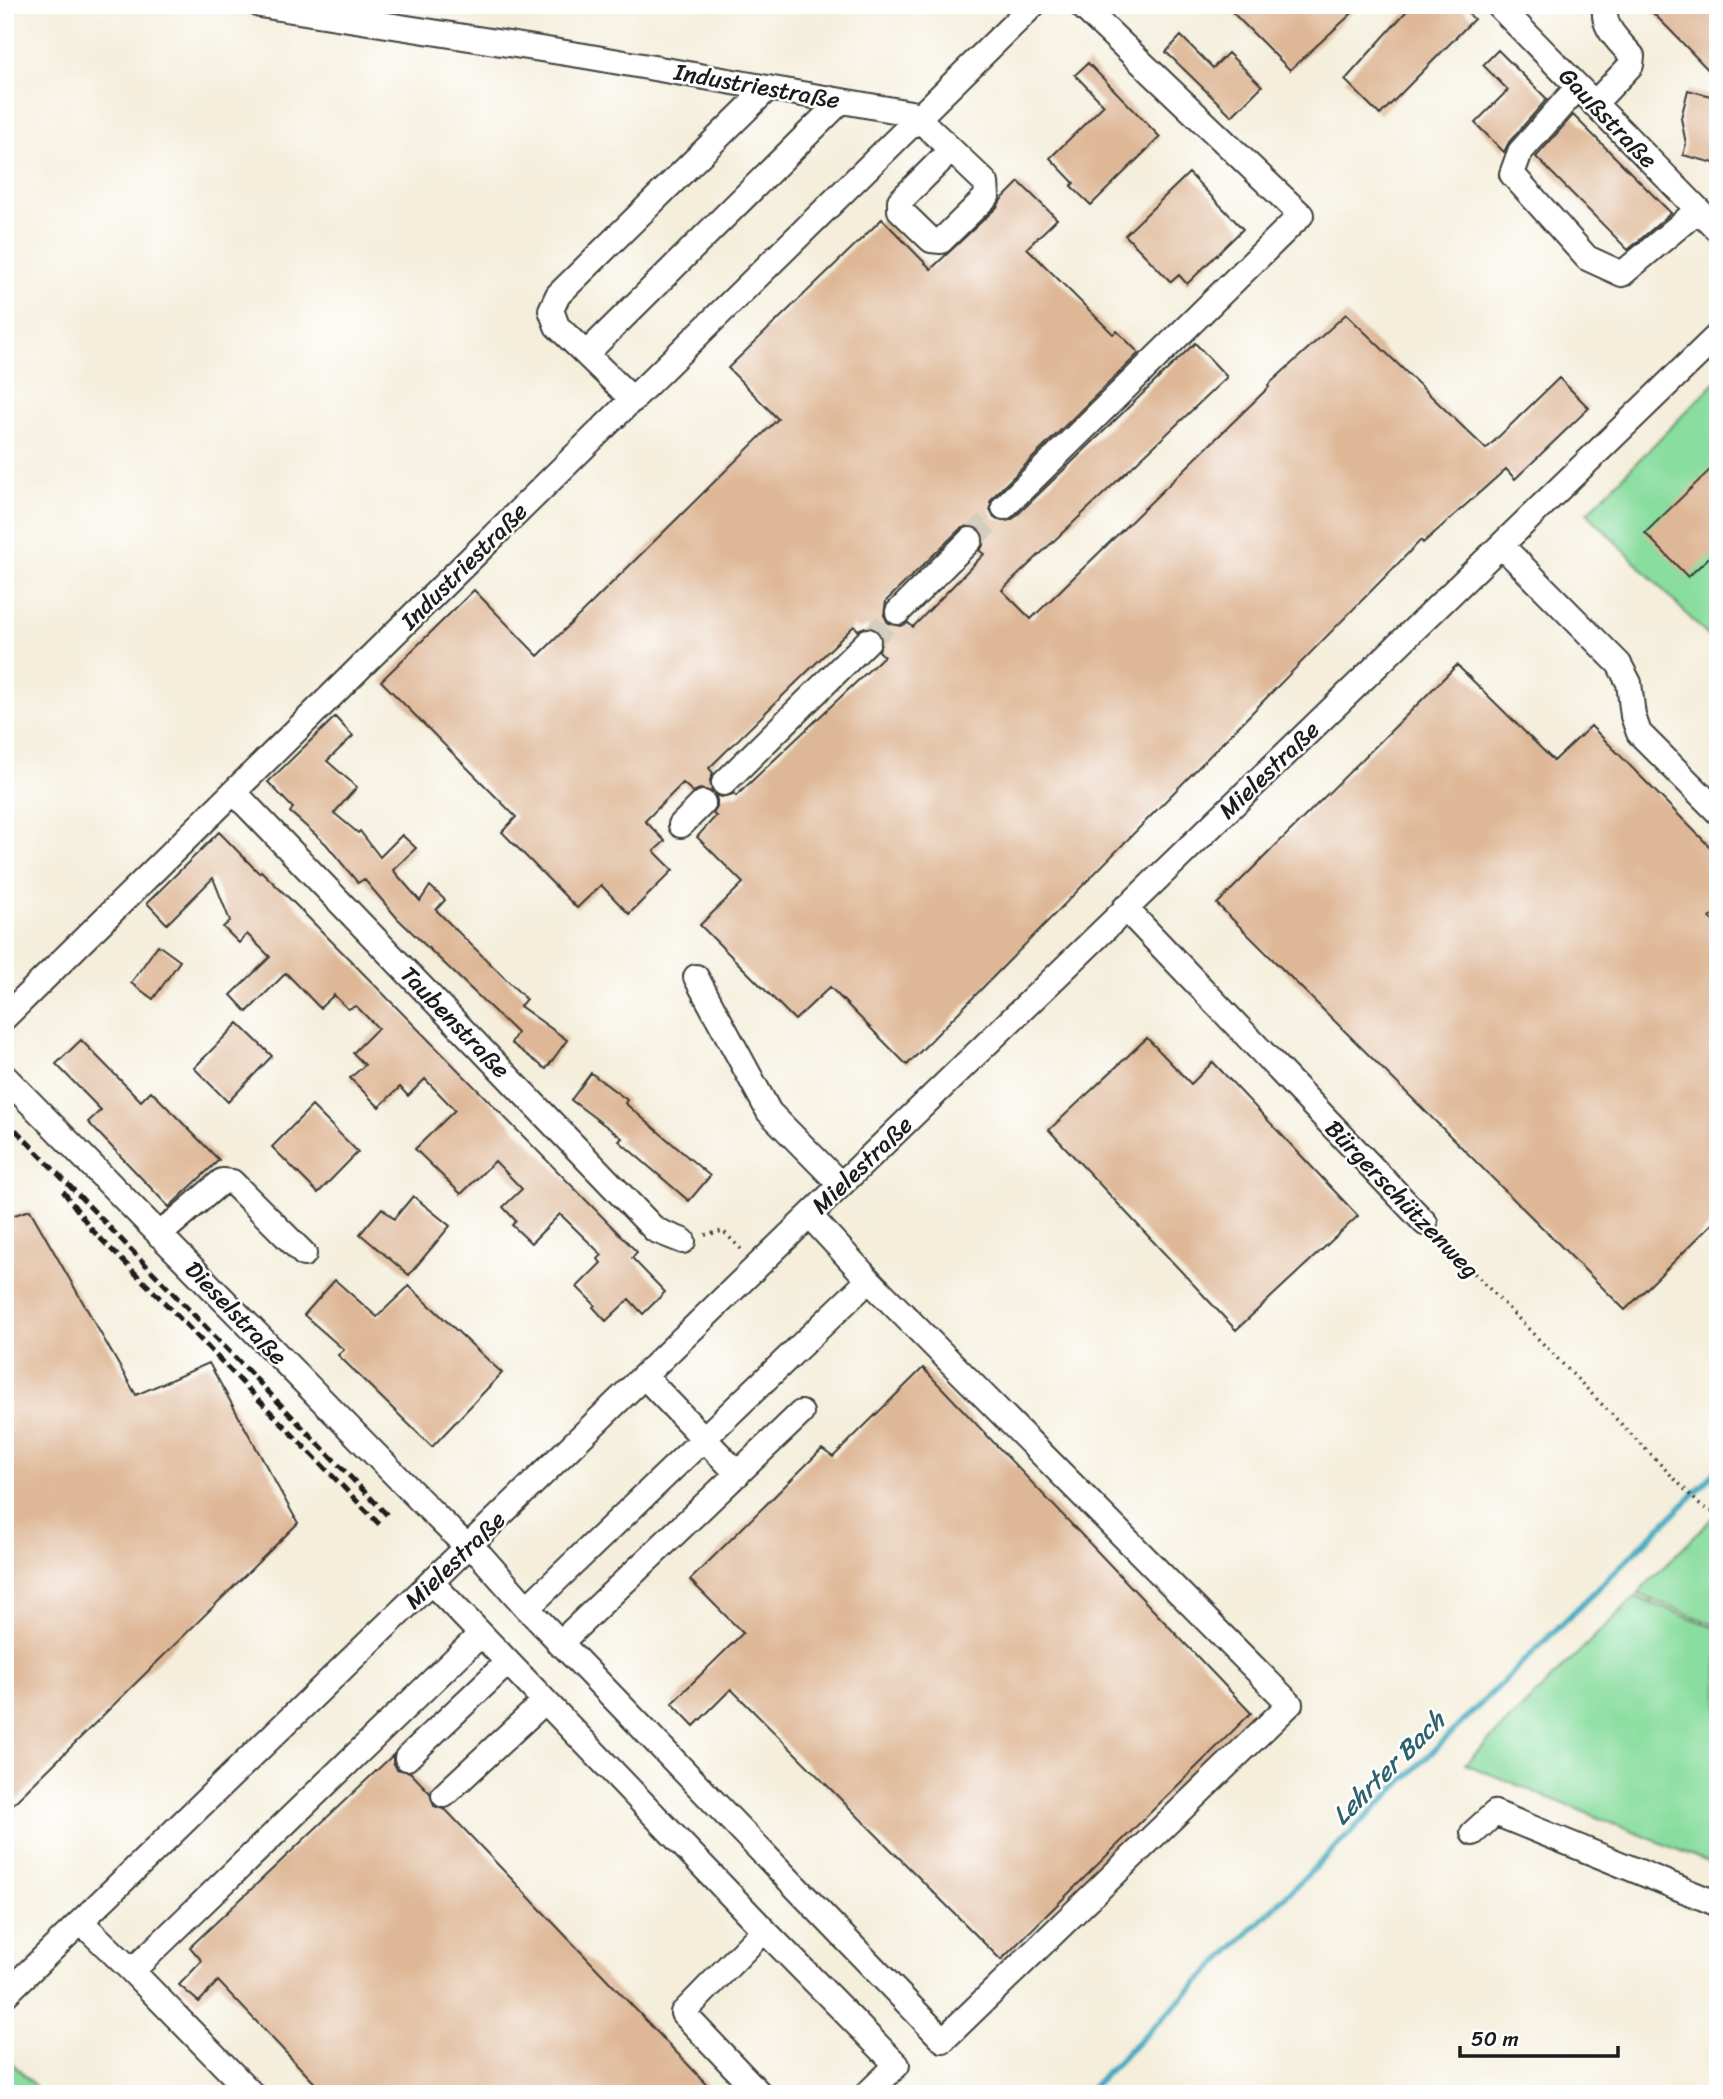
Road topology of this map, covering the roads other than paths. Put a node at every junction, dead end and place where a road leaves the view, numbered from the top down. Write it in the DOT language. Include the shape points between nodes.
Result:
graph roads {
  1 [pos="260,5"];
  2 [pos="1033,5"];
  3 [pos="1081,5"];
  4 [pos="1499,5"];
  5 [pos="1605,5"];
  6 [pos="768,88"];
  7 [pos="1586,96"];
  8 [pos="841,101"];
  9 [pos="920,117"];
  10 [pos="951,150"];
  11 [pos="1698,210"];
  12 [pos="1718,230"];
  13 [pos="1718,335"];
  14 [pos="586,354"];
  15 [pos="633,400"];
  16 [pos="1004,507"];
  17 [pos="970,540"];
  18 [pos="1502,546"];
  19 [pos="898,612"];
  20 [pos="868,641"];
  21 [pos="724,783"];
  22 [pos="235,793"];
  23 [pos="703,803"];
  24 [pos="1718,813"];
  25 [pos="681,824"];
  26 [pos="1125,908"];
  27 [pos="696,977"];
  28 [pos="5,1017"];
  29 [pos="5,1077"];
  30 [pos="841,1185"];
  31 [pos="810,1216"];
  32 [pos="1425,1223"];
  33 [pos="159,1235"];
  34 [pos="683,1241"];
  35 [pos="304,1254"];
  36 [pos="869,1280"];
  37 [pos="644,1376"];
  38 [pos="801,1413"];
  39 [pos="704,1439"];
  40 [pos="737,1474"];
  41 [pos="469,1547"];
  42 [pos="432,1583"];
  43 [pos="527,1608"];
  44 [pos="481,1634"];
  45 [pos="559,1644"];
  46 [pos="507,1663"];
  47 [pos="544,1702"];
  48 [pos="407,1758"];
  49 [pos="444,1795"];
  50 [pos="1473,1833"];
  51 [pos="1718,1904"];
  52 [pos="81,1922"];
  53 [pos="764,1930"];
  54 [pos="132,1971"];
  55 [pos="5,1995"];
  56 [pos="253,2094"];
  57 [pos="760,2094"];
  58 [pos="867,2094"];
  1 -- 6 [label="street, Industriestraße"];
  2 -- 9 [label="street, Industriestraße"];
  3 -- 16 [label="street" via="1301,215"];
  4 -- 7 [label="street, Gaußstraße"];
  5 -- 7 [label="street" via="1603,14 1611,33 1632,55 1631,65"];
  6 -- 8 [label="street, Industriestraße"];
  6 -- 14 [label="street" via="558,295 551,310 557,326"];
  7 -- 11 [label="street, Gaußstraße"];
  7 -- 11 [label="street" via="1520,152 1512,174 1587,258 1622,274"];
  8 -- 9 [label="street, Industriestraße"];
  8 -- 14 [label="street"];
  9 -- 10 [label="street"];
  9 -- 15 [label="street, Industriestraße"];
  11 -- 12 [label="street, Gaußstraße"];
  13 -- 18 [label="street, Mielestraße"];
  14 -- 15 [label="street"];
  15 -- 22 [label="street, Industriestraße"];
  17 -- 19 [label="street"];
  18 -- 24 [label="street" via="1619,664 1629,683 1639,733"];
  18 -- 26 [label="street, Mielestraße"];
  20 -- 21 [label="street"];
  22 -- 28 [label="street, Industriestraße"];
  22 -- 34 [label="street, Taubenstraße" via="655,1230"];
  23 -- 25 [label="street"];
  26 -- 30 [label="street, Mielestraße"];
  26 -- 32 [label="street, Bürgerschützenweg"];
  27 -- 30 [label="street" via="769,1112"];
  29 -- 33 [label="street, Dieselstraße"];
  30 -- 31 [label="street, Mielestraße"];
  31 -- 36 [label="street"];
  31 -- 37 [label="street, Mielestraße"];
  33 -- 35 [label="street" via="222,1181 232,1182"];
  33 -- 41 [label="street, Dieselstraße"];
  36 -- 39 [label="street"];
  36 -- 45 [label="street, Dieselstraße" via="1290,1704 943,2040"];
  37 -- 39 [label="street"];
  37 -- 41 [label="street, Mielestraße"];
  38 -- 40 [label="street"];
  39 -- 40 [label="street"];
  39 -- 43 [label="street"];
  40 -- 45 [label="street"];
  41 -- 42 [label="street, Mielestraße"];
  41 -- 43 [label="street, Dieselstraße"];
  42 -- 44 [label="street"];
  42 -- 52 [label="street, Mielestraße"];
  43 -- 45 [label="street, Dieselstraße"];
  44 -- 46 [label="street"];
  44 -- 54 [label="street"];
  46 -- 47 [label="street"];
  46 -- 48 [label="street"];
  47 -- 49 [label="street"];
  47 -- 53 [label="street"];
  50 -- 51 [label="street" via="1495,1813"];
  52 -- 54 [label="street"];
  52 -- 55 [label="street, Mielestraße"];
  53 -- 57 [label="street" via="683,2012"];
  53 -- 58 [label="street" via="897,2065"];
  54 -- 56 [label="street"];
}
